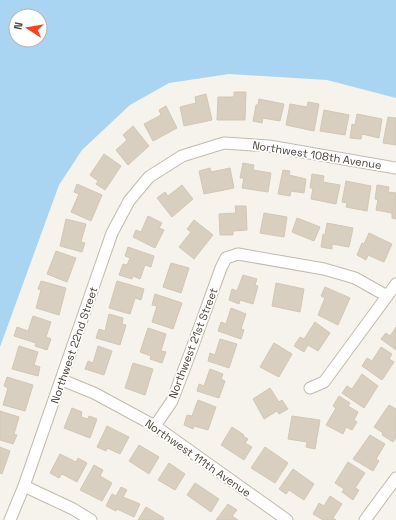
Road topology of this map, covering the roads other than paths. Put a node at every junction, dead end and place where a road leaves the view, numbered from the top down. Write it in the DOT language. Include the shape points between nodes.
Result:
graph roads {
  1 [pos="396,168"];
  2 [pos="149,177"];
  3 [pos="396,284"];
  4 [pos="387,296"];
  5 [pos="62,380"];
  6 [pos="310,388"];
  7 [pos="155,426"];
  8 [pos="396,478"];
  9 [pos="24,486"];
  10 [pos="10,520"];
  11 [pos="91,520"];
  12 [pos="287,520"];
  13 [pos="365,520"];
  1 -- 2 [label="street, Northwest 108th Avenue" via="270,146 224,143 182,156"];
  2 -- 5 [label="street, Northwest 22nd Street" via="129,201 112,233"];
  3 -- 4 [label="street"];
  4 -- 6 [label="street" via="324,382"];
  4 -- 7 [label="street, Northwest 21st Street" via="355,278 324,269 238,254 226,258 172,401"];
  5 -- 7 [label="street, Northwest 111th Avenue" via="94,393"];
  5 -- 9 [label="street, Northwest 22nd Street"];
  7 -- 12 [label="street, Northwest 111th Avenue"];
  8 -- 13 [label="street"];
  9 -- 10 [label="street, Northwest 22nd Street"];
  9 -- 11 [label="street"];
}
